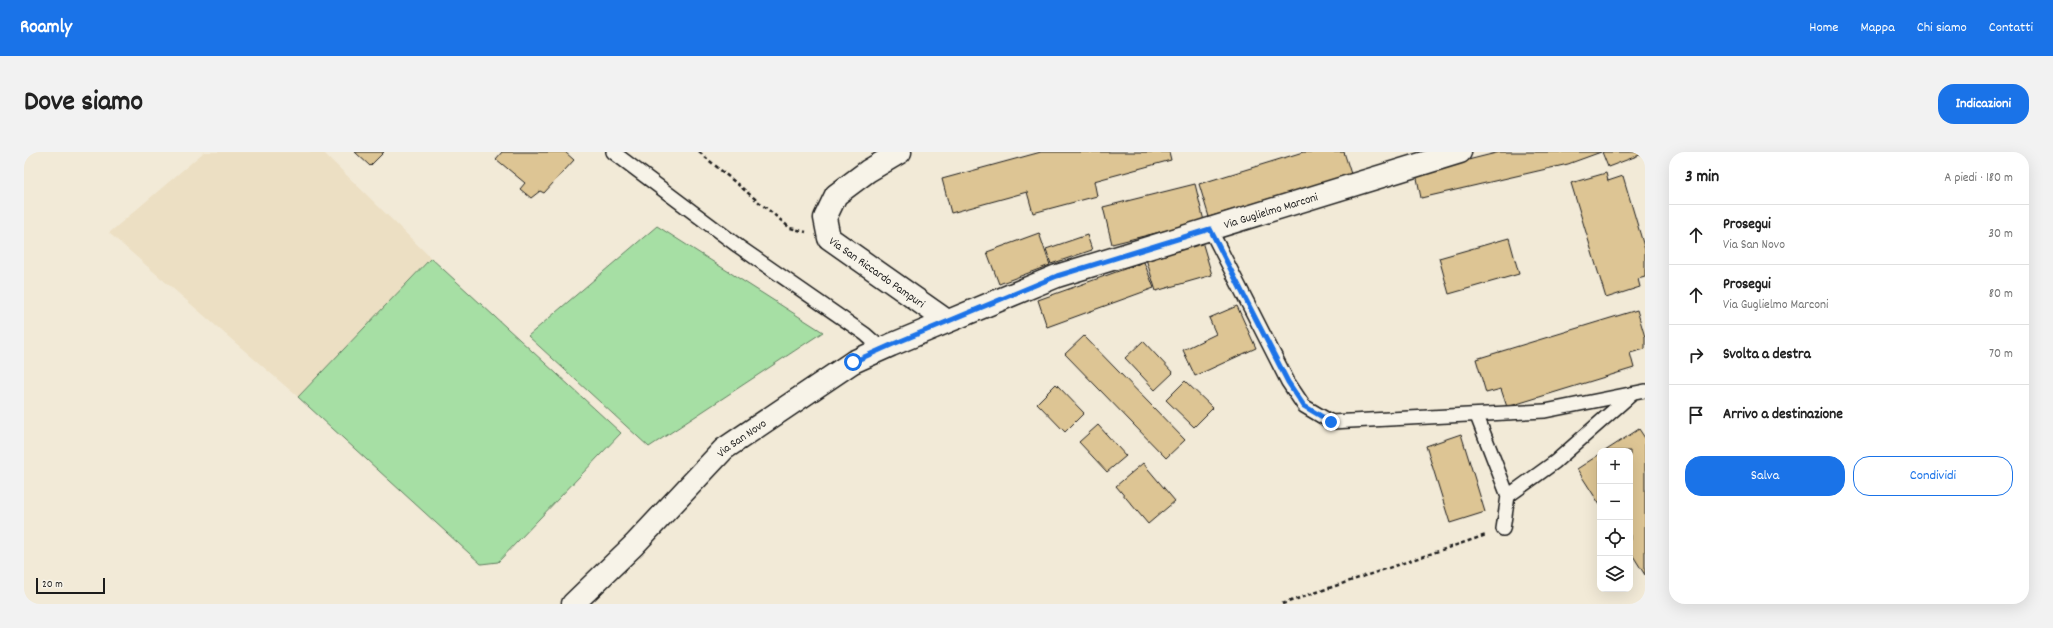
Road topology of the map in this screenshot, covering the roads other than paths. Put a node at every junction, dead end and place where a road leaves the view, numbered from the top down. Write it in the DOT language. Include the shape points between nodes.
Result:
graph roads {
  1 [pos="612,152"];
  2 [pos="900,152"];
  3 [pos="1460,152"];
  4 [pos="1210,229"];
  5 [pos="947,321"];
  6 [pos="882,349"];
  7 [pos="1640,392"];
  8 [pos="1478,416"];
  9 [pos="1508,496"];
  10 [pos="1503,529"];
  11 [pos="573,604"];
  1 -- 6 [label="lane" via="738,246 865,334"];
  2 -- 5 [label="street, Via San Riccardo Pampuri" via="868,171 836,195 825,218 830,238"];
  3 -- 4 [label="street, Via Guglielmo Marconi"];
  4 -- 5 [label="street, Via Guglielmo Marconi" via="1057,276"];
  4 -- 8 [label="lane" via="1288,382 1304,406 1331,422"];
  5 -- 6 [label="street, Via San Novo"];
  6 -- 11 [label="street, Via San Novo" via="853,362 724,449 634,545"];
  7 -- 8 [label="lane" via="1545,411"];
  7 -- 9 [label="lane"];
  8 -- 9 [label="lane"];
  9 -- 10 [label="lane"];
}
